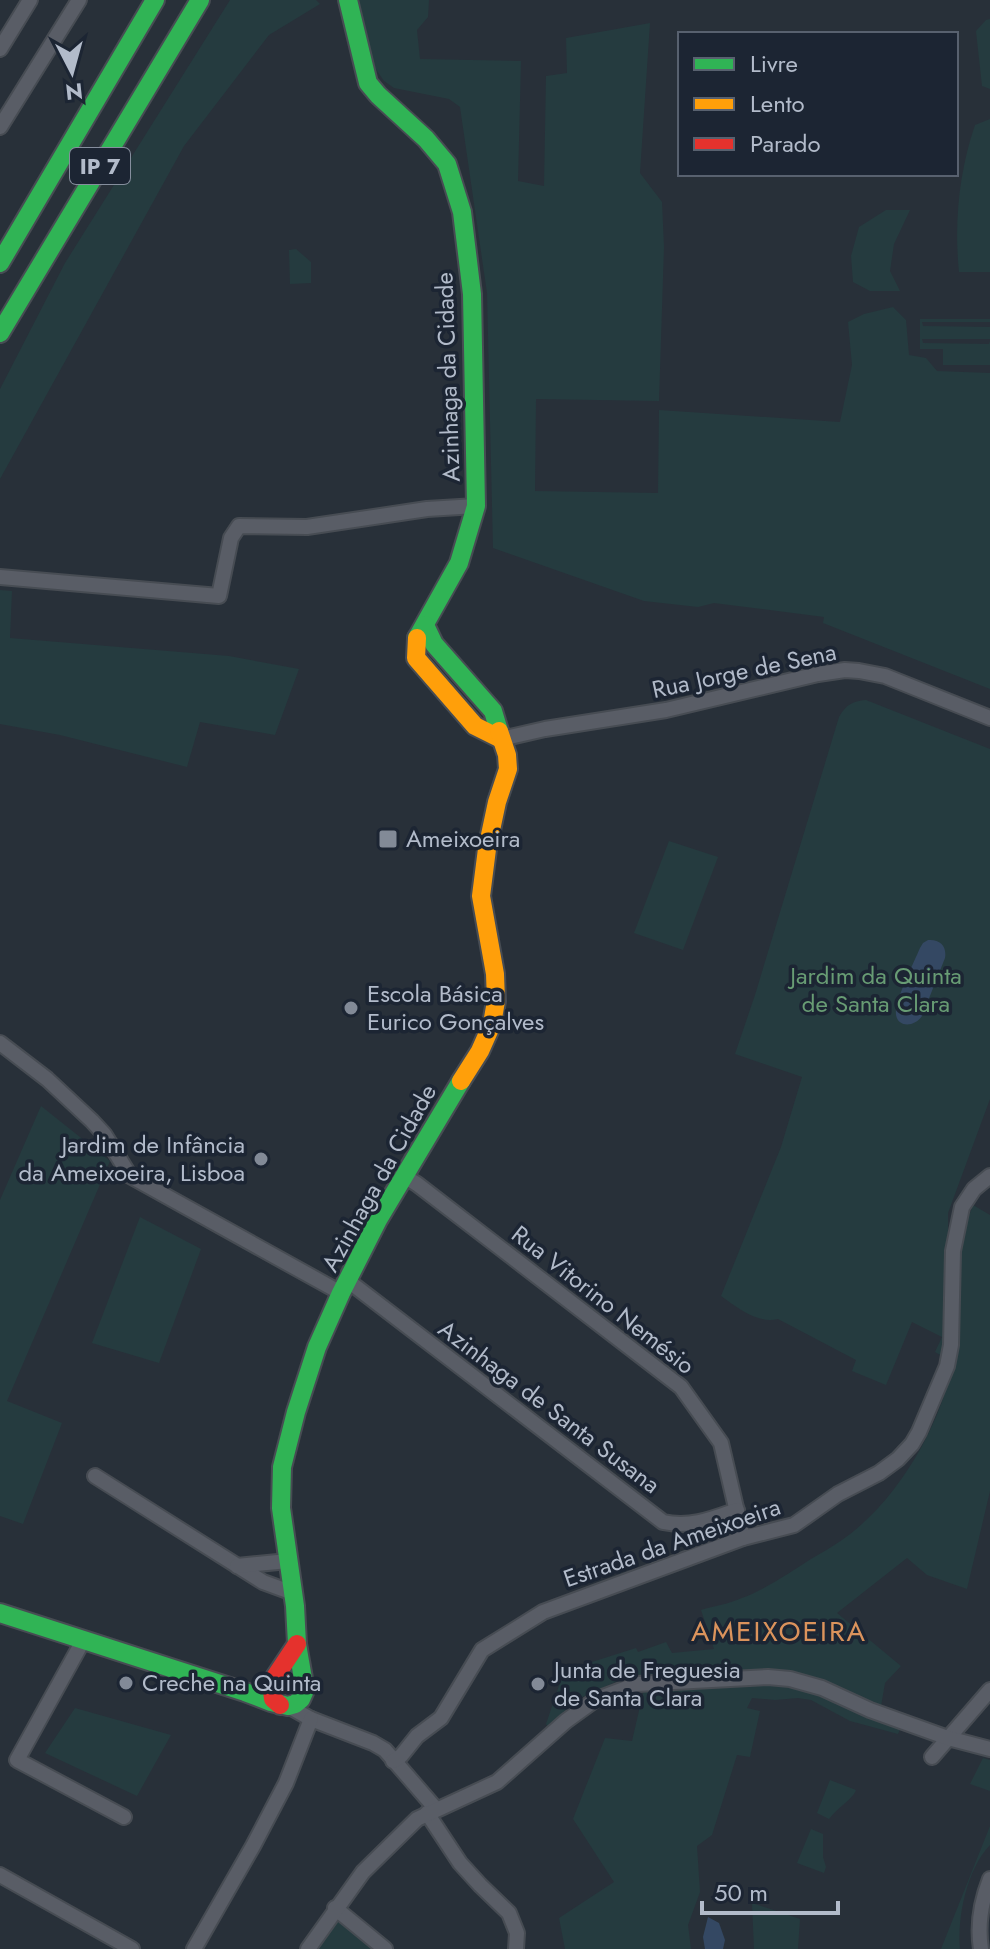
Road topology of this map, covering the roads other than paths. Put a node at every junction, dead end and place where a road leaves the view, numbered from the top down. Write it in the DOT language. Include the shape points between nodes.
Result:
graph roads {
  1 [pos="30,0"];
  2 [pos="79,0"];
  3 [pos="155,0"];
  4 [pos="200,0"];
  5 [pos="348,0"];
  6 [pos="0,49"];
  7 [pos="0,127"];
  8 [pos="0,263"];
  9 [pos="0,333"];
  10 [pos="476,506"];
  11 [pos="0,577"];
  12 [pos="990,718"];
  13 [pos="501,739"];
  14 [pos="0,1043"];
  15 [pos="404,1176"];
  16 [pos="990,1176"];
  17 [pos="344,1286"];
  18 [pos="95,1476"];
  19 [pos="737,1510"];
  20 [pos="743,1538"];
  21 [pos="288,1561"];
  22 [pos="237,1566"];
  23 [pos="293,1593"];
  24 [pos="0,1613"];
  25 [pos="84,1639"];
  26 [pos="297,1644"];
  27 [pos="273,1679"];
  28 [pos="304,1686"];
  29 [pos="990,1690"];
  30 [pos="245,1692"];
  31 [pos="284,1706"];
  32 [pos="311,1719"];
  33 [pos="948,1738"];
  34 [pos="990,1749"];
  35 [pos="932,1757"];
  36 [pos="393,1761"];
  37 [pos="431,1811"];
  38 [pos="124,1817"];
  39 [pos="0,1875"];
  40 [pos="990,1879"];
  41 [pos="335,1908"];
  42 [pos="132,1949"];
  43 [pos="194,1949"];
  44 [pos="308,1949"];
  45 [pos="385,1949"];
  46 [pos="516,1949"];
  47 [pos="981,1949"];
  1 -- 6 [label="street"];
  2 -- 7 [label="street"];
  3 -- 8 [label="main road, IP 7"];
  4 -- 9 [label="main road, IP 7"];
  5 -- 10 [label="main road, Azinhaga da Cidade" via="368,83 447,164 462,212 472,294"];
  10 -- 11 [label="street" via="307,527 239,526 231,538 219,596"];
  10 -- 13 [label="main road, Azinhaga da Cidade" via="459,563 425,636 493,711"];
  12 -- 13 [label="street, Rua Jorge de Sena" via="885,676 845,670 666,710"];
  13 -- 15 [label="main road, Azinhaga da Cidade" via="508,769 481,896 495,974 492,1024"];
  14 -- 17 [label="street, Azinhaga de Santa Susana" via="92,1121 130,1176"];
  15 -- 17 [label="main road, Azinhaga da Cidade"];
  15 -- 19 [label="street, Rua Vitorino Nemésio" via="681,1387 721,1443"];
  16 -- 20 [label="street, Estrada da Ameixoeira" via="962,1207 953,1251 949,1356 912,1444 879,1473 794,1525"];
  17 -- 19 [label="street, Azinhaga de Santa Susana" via="663,1522 693,1524"];
  17 -- 21 [label="main road, Azinhaga da Cidade" via="317,1347 282,1467"];
  18 -- 22 [label="street"];
  19 -- 20 [label="street, Rua Vitorino Nemésio"];
  20 -- 36 [label="street, Estrada da Ameixoeira" via="543,1612 482,1650 441,1718"];
  21 -- 22 [label="street"];
  21 -- 23 [label="main road, Azinhaga da Cidade"];
  22 -- 23 [label="street"];
  23 -- 26 [label="main road, Azinhaga da Cidade"];
  24 -- 25 [label="main road"];
  25 -- 30 [label="main road"];
  25 -- 38 [label="street" via="17,1760"];
  26 -- 27 [label="main road"];
  26 -- 28 [label="main road, Azinhaga da Cidade"];
  27 -- 28 [label="main road" via="292,1672"];
  27 -- 30 [label="main road"];
  27 -- 31 [label="main road" via="273,1699"];
  28 -- 31 [label="main road" via="298,1703"];
  28 -- 32 [label="street, Azinhaga da Cidade"];
  29 -- 33 [label="street"];
  30 -- 31 [label="main road"];
  31 -- 32 [label="street"];
  32 -- 36 [label="street" via="373,1743"];
  32 -- 43 [label="street" via="286,1783"];
  33 -- 34 [label="street"];
  33 -- 35 [label="street"];
  33 -- 37 [label="street" via="790,1679 637,1684 586,1707 497,1782"];
  36 -- 37 [label="street"];
  37 -- 41 [label="street" via="363,1872"];
  37 -- 46 [label="street" via="460,1863 509,1913 517,1933"];
  39 -- 42 [label="street"];
  40 -- 47 [label="street" via="980,1914"];
  41 -- 44 [label="street"];
  41 -- 45 [label="street"];
}
